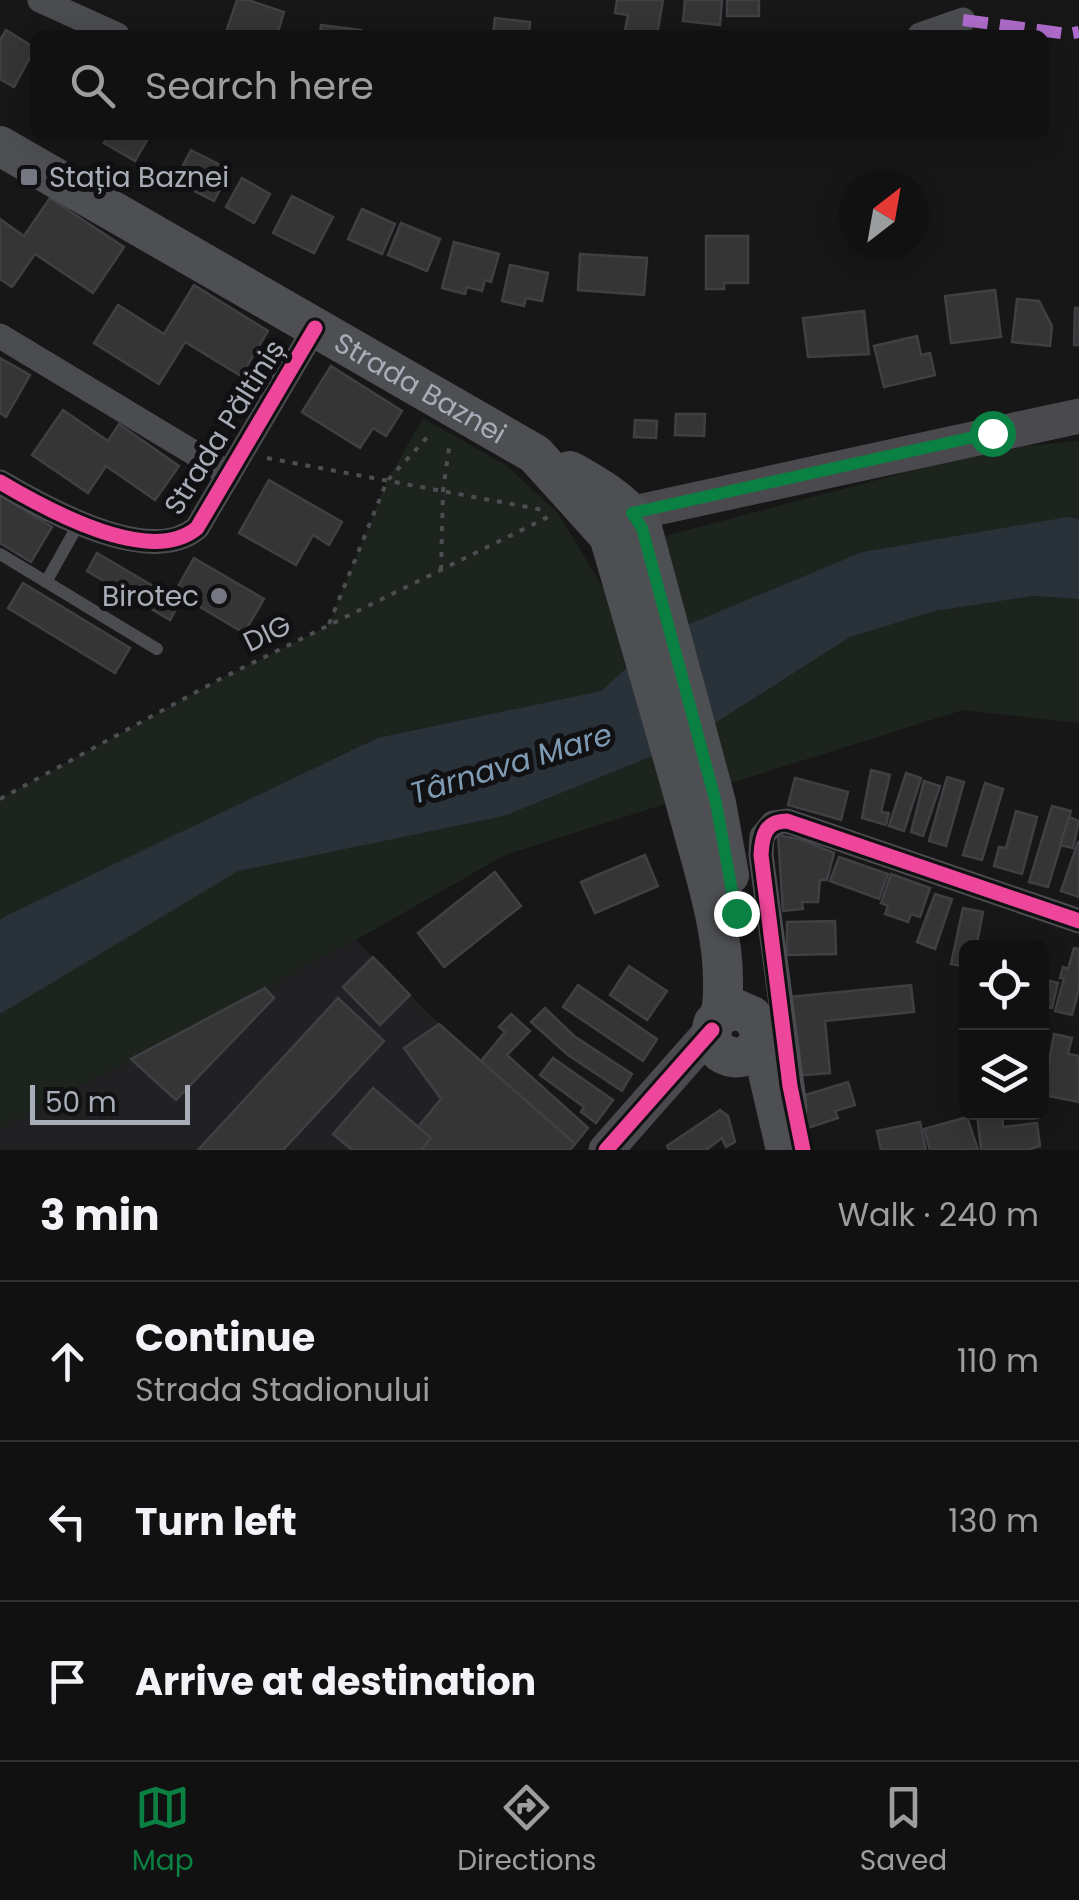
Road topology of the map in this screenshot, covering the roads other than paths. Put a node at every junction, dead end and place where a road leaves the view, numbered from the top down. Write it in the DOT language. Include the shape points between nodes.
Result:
graph roads {
  1 [pos="40,0"];
  2 [pos="963,20"];
  3 [pos="106,30"];
  4 [pos="934,30"];
  5 [pos="0,146"];
  6 [pos="314,328"];
  7 [pos="0,336"];
  8 [pos="1079,416"];
  9 [pos="236,464"];
  10 [pos="0,482"];
  11 [pos="78,523"];
  12 [pos="620,525"];
  13 [pos="0,554"];
  14 [pos="46,582"];
  15 [pos="157,649"];
  16 [pos="1079,921"];
  17 [pos="737,1037"];
  18 [pos="606,1150"];
  19 [pos="769,1150"];
  20 [pos="786,1150"];
  21 [pos="804,1150"];
  1 -- 3 [label="street"];
  2 -- 4 [label="street"];
  5 -- 6 [label="main road, Strada Baznei"];
  6 -- 9 [label="street, Strada Păltiniș"];
  6 -- 12 [label="main road, Strada Baznei" via="535,454"];
  7 -- 9 [label="street, Strada Păltiniș"];
  8 -- 12 [label="main road"];
  9 -- 11 [label="street, Strada Păltiniș" via="187,536 136,539"];
  10 -- 11 [label="street, Strada Păltiniș"];
  11 -- 14 [label="lane"];
  12 -- 17 [label="main road" via="702,807 723,990"];
  13 -- 14 [label="lane"];
  14 -- 15 [label="lane"];
  16 -- 21 [label="street" via="787,821 766,828 761,855"];
  17 -- 18 [label="main road" via="648,1101"];
  17 -- 19 [label="main road"];
  17 -- 20 [label="main road"];
}
